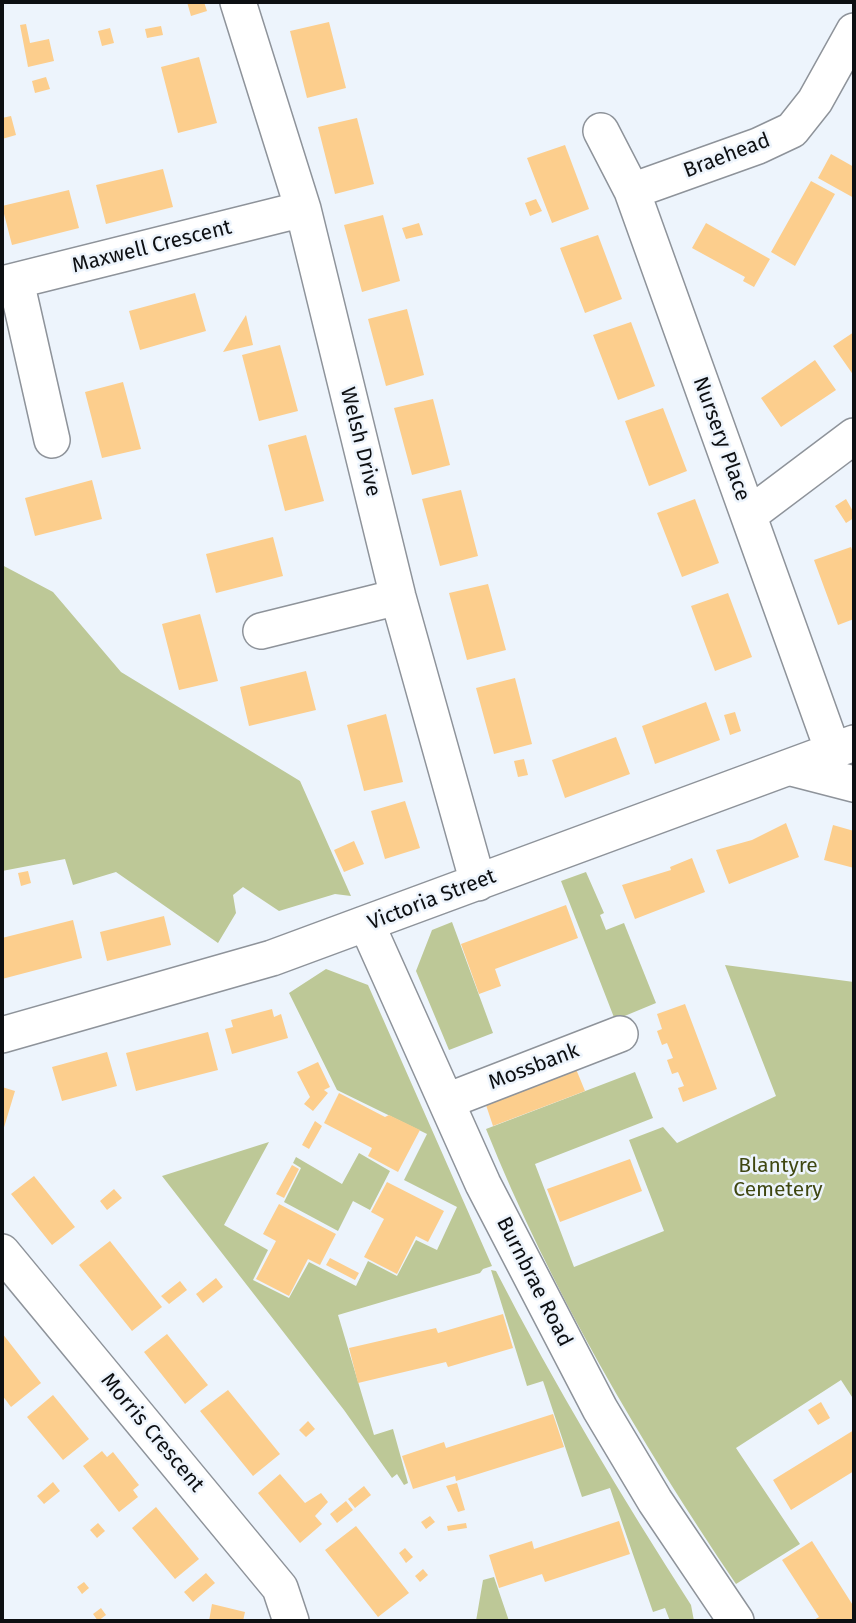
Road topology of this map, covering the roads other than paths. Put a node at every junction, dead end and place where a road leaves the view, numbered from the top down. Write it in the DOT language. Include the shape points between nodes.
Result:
graph roads {
  1 [pos="238,2"];
  2 [pos="854,31"];
  3 [pos="601,131"];
  4 [pos="632,191"];
  5 [pos="303,209"];
  6 [pos="9,283"];
  7 [pos="854,436"];
  8 [pos="52,440"];
  9 [pos="749,515"];
  10 [pos="398,597"];
  11 [pos="261,631"];
  12 [pos="844,747"];
  13 [pos="792,768"];
  14 [pos="854,784"];
  15 [pos="478,883"];
  16 [pos="367,925"];
  17 [pos="620,1034"];
  18 [pos="2,1035"];
  19 [pos="447,1101"];
  20 [pos="2,1252"];
  21 [pos="291,1621"];
  22 [pos="736,1621"];
  1 -- 5 [label="street, Welsh Drive"];
  2 -- 4 [label="street, Braehead" via="815,101 792,130"];
  3 -- 4 [label="street, Nursery Place"];
  4 -- 9 [label="street, Nursery Place"];
  5 -- 6 [label="street, Maxwell Crescent"];
  5 -- 10 [label="street, Welsh Drive"];
  6 -- 8 [label="street"];
  7 -- 9 [label="street"];
  9 -- 12 [label="street, Nursery Place"];
  10 -- 11 [label="street"];
  10 -- 15 [label="street, Welsh Drive"];
  12 -- 13 [label="street, Victoria Street"];
  13 -- 14 [label="street"];
  13 -- 15 [label="street, Victoria Street"];
  15 -- 16 [label="street, Victoria Street"];
  16 -- 18 [label="street, Victoria Street" via="272,958"];
  16 -- 19 [label="street, Burnbrae Road"];
  17 -- 19 [label="street, Mossbank"];
  19 -- 22 [label="street, Burnbrae Road" via="483,1184 600,1409"];
  20 -- 21 [label="street, Morris Crescent" via="280,1588"];
}
